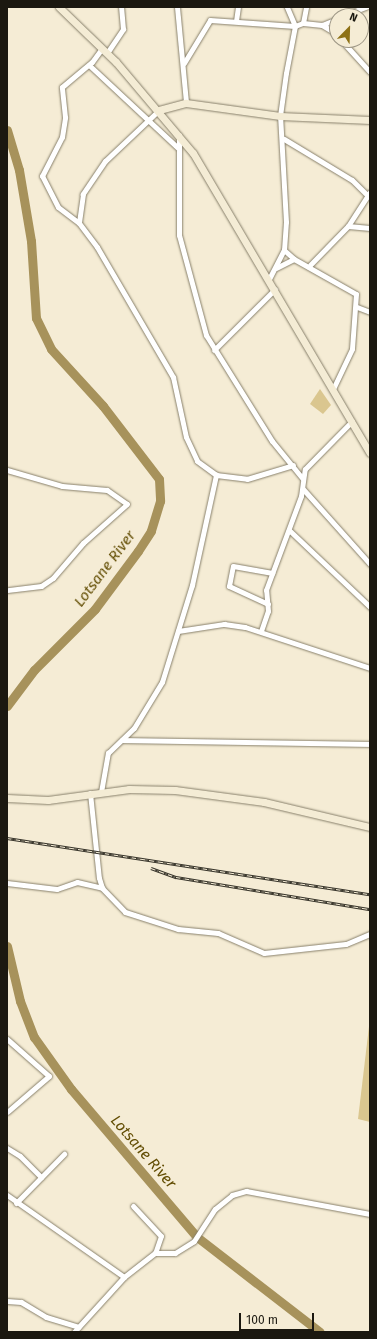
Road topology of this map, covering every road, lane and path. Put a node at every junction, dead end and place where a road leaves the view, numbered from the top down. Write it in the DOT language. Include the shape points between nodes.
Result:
graph roads {
  1 [pos="59,7"];
  2 [pos="121,7"];
  3 [pos="177,7"];
  4 [pos="238,7"];
  5 [pos="287,7"];
  6 [pos="306,7"];
  7 [pos="236,21"];
  8 [pos="329,22"];
  9 [pos="303,23"];
  10 [pos="322,25"];
  11 [pos="295,26"];
  12 [pos="329,29"];
  13 [pos="348,48"];
  14 [pos="105,51"];
  15 [pos="184,63"];
  16 [pos="89,65"];
  17 [pos="370,72"];
  18 [pos="186,102"];
  19 [pos="159,110"];
  20 [pos="280,116"];
  21 [pos="150,120"];
  22 [pos="370,120"];
  23 [pos="179,134"];
  24 [pos="284,139"];
  25 [pos="178,149"];
  26 [pos="369,194"];
  27 [pos="79,223"];
  28 [pos="348,226"];
  29 [pos="370,228"];
  30 [pos="284,250"];
  31 [pos="294,259"];
  32 [pos="310,265"];
  33 [pos="275,269"];
  34 [pos="269,279"];
  35 [pos="275,289"];
  36 [pos="357,307"];
  37 [pos="370,312"];
  38 [pos="214,350"];
  39 [pos="333,389"];
  40 [pos="352,421"];
  41 [pos="370,453"];
  42 [pos="293,465"];
  43 [pos="7,470"];
  44 [pos="216,475"];
  45 [pos="303,479"];
  46 [pos="303,489"];
  47 [pos="289,530"];
  48 [pos="370,564"];
  49 [pos="272,573"];
  50 [pos="7,590"];
  51 [pos="268,604"];
  52 [pos="370,607"];
  53 [pos="178,631"];
  54 [pos="261,631"];
  55 [pos="370,668"];
  56 [pos="122,740"];
  57 [pos="370,744"];
  58 [pos="101,792"];
  59 [pos="90,794"];
  60 [pos="7,798"];
  61 [pos="370,827"];
  62 [pos="7,883"];
  63 [pos="102,888"];
  64 [pos="370,934"];
  65 [pos="7,1038"];
  66 [pos="7,1112"];
  67 [pos="7,1148"];
  68 [pos="64,1154"];
  69 [pos="41,1177"];
  70 [pos="7,1195"];
  71 [pos="16,1203"];
  72 [pos="133,1206"];
  73 [pos="370,1214"];
  74 [pos="155,1253"];
  75 [pos="124,1277"];
  76 [pos="7,1301"];
  77 [pos="78,1327"];
  78 [pos="74,1332"];
  1 -- 14 [label="street"];
  2 -- 14 [label="street" via="123,29"];
  3 -- 15 [label="street"];
  4 -- 7 [label="street"];
  5 -- 11 [label="street"];
  6 -- 9 [label="street"];
  7 -- 11 [label="street"];
  7 -- 15 [label="street" via="210,20"];
  8 -- 10 [label="street"];
  9 -- 10 [label="street"];
  9 -- 11 [label="street"];
  10 -- 12 [label="street"];
  11 -- 20 [label="street"];
  13 -- 17 [label="street"];
  14 -- 16 [label="street"];
  14 -- 19 [label="street"];
  15 -- 18 [label="street"];
  16 -- 21 [label="street"];
  16 -- 27 [label="street" via="62,87 65,117 61,142 42,176 58,207"];
  18 -- 19 [label="street"];
  18 -- 20 [label="street"];
  19 -- 21 [label="street"];
  19 -- 23 [label="street"];
  20 -- 22 [label="street"];
  20 -- 24 [label="street"];
  21 -- 25 [label="street"];
  21 -- 27 [label="street" via="110,156 90,183 80,202"];
  23 -- 25 [label="street"];
  23 -- 34 [label="street"];
  24 -- 26 [label="street" via="352,180"];
  24 -- 30 [label="street"];
  25 -- 38 [label="street" via="180,240 198,310"];
  26 -- 28 [label="street"];
  27 -- 44 [label="street" via="97,247 173,377 186,437 197,461"];
  28 -- 29 [label="street"];
  28 -- 32 [label="street"];
  30 -- 31 [label="street"];
  30 -- 33 [label="street"];
  31 -- 32 [label="street"];
  31 -- 33 [label="street"];
  32 -- 36 [label="street" via="356,294"];
  33 -- 34 [label="street"];
  34 -- 35 [label="street"];
  35 -- 38 [label="street"];
  35 -- 39 [label="street"];
  36 -- 37 [label="street"];
  36 -- 39 [label="street" via="352,349"];
  38 -- 42 [label="street" via="272,442"];
  39 -- 40 [label="street"];
  40 -- 41 [label="street"];
  40 -- 45 [label="street" via="313,458"];
  42 -- 44 [label="street" via="261,477"];
  42 -- 45 [label="street"];
  43 -- 50 [label="street" via="62,486 107,490 128,504 83,543 54,578 42,586"];
  44 -- 53 [label="street"];
  45 -- 46 [label="street"];
  46 -- 47 [label="street"];
  46 -- 48 [label="street"];
  47 -- 49 [label="street"];
  47 -- 52 [label="street"];
  49 -- 51 [label="street" via="266,590"];
  49 -- 51 [label="street" via="233,566 229,586"];
  51 -- 54 [label="street"];
  53 -- 54 [label="street" via="224,624"];
  53 -- 56 [label="street" via="156,695"];
  54 -- 55 [label="street"];
  56 -- 57 [label="street"];
  56 -- 58 [label="street" via="106,758"];
  58 -- 59 [label="street"];
  58 -- 61 [label="street" via="139,789 213,794"];
  59 -- 60 [label="street" via="48,800"];
  59 -- 63 [label="street" via="94,859"];
  62 -- 63 [label="street" via="57,889 77,882"];
  63 -- 64 [label="street" via="125,912 178,929 218,933 264,953 346,944"];
  65 -- 66 [label="street" via="49,1076"];
  67 -- 69 [label="street" via="20,1156"];
  68 -- 69 [label="street"];
  69 -- 71 [label="street"];
  70 -- 71 [label="street"];
  71 -- 75 [label="street"];
  72 -- 74 [label="street" via="161,1236"];
  73 -- 74 [label="street" via="246,1190 232,1195 215,1209 194,1241 176,1253"];
  74 -- 75 [label="street"];
  75 -- 77 [label="street"];
  76 -- 77 [label="street" via="21,1302 46,1317"];
  77 -- 78 [label="street"];
}
